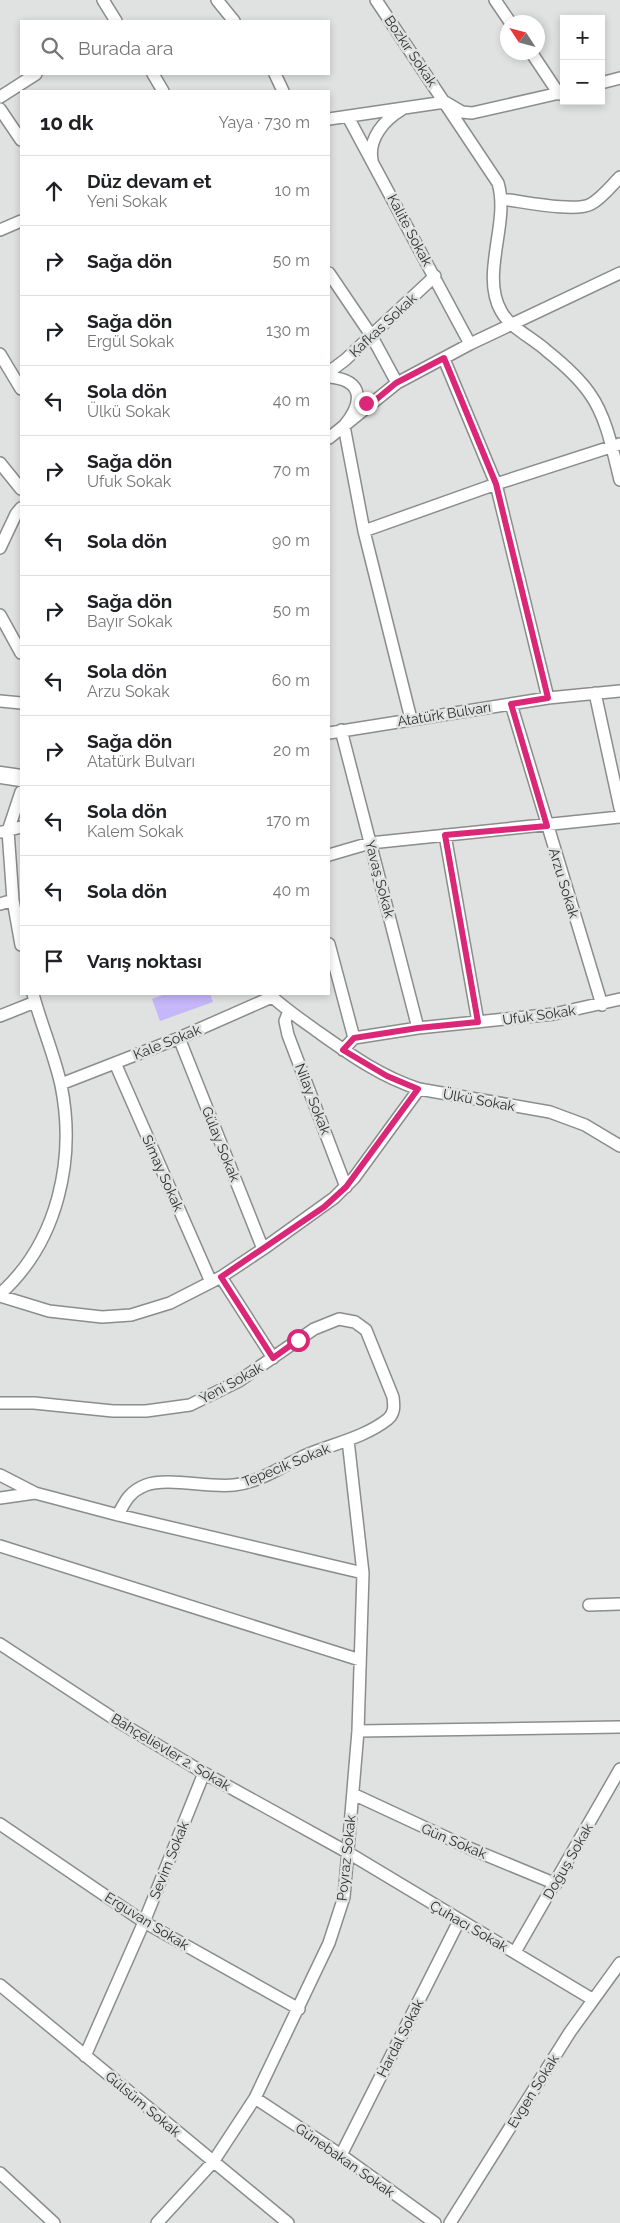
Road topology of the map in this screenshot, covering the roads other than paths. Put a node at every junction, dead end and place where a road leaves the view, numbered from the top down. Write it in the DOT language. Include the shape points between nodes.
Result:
graph roads {
  1 [pos="103,0"];
  2 [pos="218,0"];
  3 [pos="376,0"];
  4 [pos="495,0"];
  5 [pos="505,15"];
  6 [pos="115,20"];
  7 [pos="233,20"];
  8 [pos="537,60"];
  9 [pos="34,75"];
  10 [pos="154,75"];
  11 [pos="275,75"];
  12 [pos="620,78"];
  13 [pos="605,82"];
  14 [pos="162,90"];
  15 [pos="283,90"];
  16 [pos="560,92"];
  17 [pos="560,93"];
  18 [pos="0,97"];
  19 [pos="445,102"];
  20 [pos="406,108"];
  21 [pos="0,109"];
  22 [pos="348,117"];
  23 [pos="330,119"];
  24 [pos="20,139"];
  25 [pos="373,161"];
  26 [pos="620,177"];
  27 [pos="501,198"];
  28 [pos="20,220"];
  29 [pos="0,230"];
  30 [pos="620,273"];
  31 [pos="330,274"];
  32 [pos="435,276"];
  33 [pos="512,324"];
  34 [pos="371,335"];
  35 [pos="470,344"];
  36 [pos="0,354"];
  37 [pos="444,358"];
  38 [pos="330,371"];
  39 [pos="330,377"];
  40 [pos="396,383"];
  41 [pos="20,387"];
  42 [pos="356,392"];
  43 [pos="372,403"];
  44 [pos="344,426"];
  45 [pos="330,437"];
  46 [pos="616,445"];
  47 [pos="0,463"];
  48 [pos="620,480"];
  49 [pos="496,484"];
  50 [pos="20,488"];
  51 [pos="20,509"];
  52 [pos="364,531"];
  53 [pos="0,548"];
  54 [pos="0,615"];
  55 [pos="20,651"];
  56 [pos="620,691"];
  57 [pos="595,693"];
  58 [pos="548,698"];
  59 [pos="0,701"];
  60 [pos="20,703"];
  61 [pos="511,704"];
  62 [pos="410,719"];
  63 [pos="341,730"];
  64 [pos="330,732"];
  65 [pos="0,775"];
  66 [pos="20,778"];
  67 [pos="20,794"];
  68 [pos="620,808"];
  69 [pos="620,817"];
  70 [pos="547,826"];
  71 [pos="20,827"];
  72 [pos="4,832"];
  73 [pos="445,835"];
  74 [pos="370,843"];
  75 [pos="330,855"];
  76 [pos="13,900"];
  77 [pos="0,904"];
  78 [pos="20,939"];
  79 [pos="330,948"];
  80 [pos="270,995"];
  81 [pos="34,998"];
  82 [pos="620,999"];
  83 [pos="602,1005"];
  84 [pos="289,1011"];
  85 [pos="0,1016"];
  86 [pos="478,1022"];
  87 [pos="418,1028"];
  88 [pos="179,1038"];
  89 [pos="354,1038"];
  90 [pos="343,1050"];
  91 [pos="115,1063"];
  92 [pos="61,1084"];
  93 [pos="418,1089"];
  94 [pos="620,1146"];
  95 [pos="346,1187"];
  96 [pos="263,1250"];
  97 [pos="216,1279"];
  98 [pos="0,1295"];
  99 [pos="273,1358"];
  100 [pos="0,1403"];
  101 [pos="348,1440"];
  102 [pos="0,1475"];
  103 [pos="35,1493"];
  104 [pos="0,1498"];
  105 [pos="118,1515"];
  106 [pos="0,1546"];
  107 [pos="363,1573"];
  108 [pos="620,1604"];
  109 [pos="589,1605"];
  110 [pos="0,1644"];
  111 [pos="360,1660"];
  112 [pos="620,1727"];
  113 [pos="358,1731"];
  114 [pos="620,1770"];
  115 [pos="204,1773"];
  116 [pos="353,1794"];
  117 [pos="0,1824"];
  118 [pos="347,1852"];
  119 [pos="556,1884"];
  120 [pos="459,1921"];
  121 [pos="144,1922"];
  122 [pos="516,1952"];
  123 [pos="620,1963"];
  124 [pos="0,1985"];
  125 [pos="592,1999"];
  126 [pos="299,2009"];
  127 [pos="85,2056"];
  128 [pos="255,2098"];
  129 [pos="341,2155"];
  130 [pos="213,2162"];
  131 [pos="0,2173"];
  132 [pos="54,2223"];
  133 [pos="157,2223"];
  134 [pos="288,2223"];
  135 [pos="434,2223"];
  136 [pos="450,2223"];
  1 -- 6 [label="street"];
  2 -- 7 [label="street"];
  3 -- 19 [label="street, Bozkır Sokak"];
  4 -- 5 [label="street"];
  8 -- 16 [label="street"];
  9 -- 18 [label="street"];
  10 -- 14 [label="street"];
  11 -- 15 [label="street"];
  12 -- 13 [label="street"];
  17 -- 19 [label="street" via="468,113"];
  19 -- 20 [label="street"];
  19 -- 27 [label="street, Bozkır Sokak" via="494,176"];
  20 -- 22 [label="street"];
  20 -- 25 [label="street" via="387,121 377,134 371,147"];
  21 -- 24 [label="street"];
  22 -- 23 [label="street"];
  22 -- 25 [label="street, Kalite Sokak"];
  25 -- 32 [label="street, Kalite Sokak"];
  26 -- 27 [label="street" via="593,203 580,207"];
  27 -- 33 [label="street" via="494,285 500,310"];
  28 -- 29 [label="street"];
  30 -- 33 [label="street"];
  31 -- 34 [label="street"];
  32 -- 34 [label="street, Kafkas Sokak"];
  32 -- 35 [label="street, Kalite Sokak"];
  33 -- 35 [label="street"];
  33 -- 46 [label="street" via="547,350 590,393"];
  34 -- 38 [label="street, Kafkas Sokak"];
  34 -- 40 [label="street"];
  34 -- 42 [label="street" via="350,361 349,377"];
  35 -- 37 [label="street"];
  36 -- 41 [label="street"];
  37 -- 40 [label="street"];
  37 -- 49 [label="street"];
  39 -- 42 [label="street" via="346,381"];
  40 -- 43 [label="street"];
  42 -- 43 [label="street" via="363,402"];
  42 -- 44 [label="street" via="356,410"];
  43 -- 44 [label="street"];
  44 -- 45 [label="street"];
  44 -- 52 [label="street"];
  46 -- 48 [label="street"];
  46 -- 49 [label="street"];
  47 -- 50 [label="street"];
  49 -- 52 [label="street"];
  49 -- 58 [label="street"];
  51 -- 53 [label="street"];
  52 -- 62 [label="street"];
  54 -- 55 [label="street"];
  56 -- 57 [label="street, Atatürk Bulvarı"];
  57 -- 58 [label="street, Atatürk Bulvarı"];
  57 -- 68 [label="street"];
  58 -- 61 [label="street, Atatürk Bulvarı"];
  59 -- 60 [label="street"];
  61 -- 62 [label="street, Atatürk Bulvarı"];
  61 -- 70 [label="street, Arzu Sokak"];
  62 -- 63 [label="street, Atatürk Bulvarı"];
  63 -- 64 [label="street, Atatürk Bulvarı"];
  63 -- 74 [label="street, Yavaş Sokak"];
  65 -- 66 [label="main road"];
  67 -- 72 [label="street"];
  69 -- 70 [label="street"];
  70 -- 73 [label="street"];
  70 -- 83 [label="street, Arzu Sokak"];
  71 -- 72 [label="street"];
  72 -- 76 [label="street"];
  73 -- 74 [label="street"];
  73 -- 86 [label="street"];
  74 -- 75 [label="street"];
  74 -- 87 [label="street, Yavaş Sokak"];
  76 -- 77 [label="street"];
  76 -- 78 [label="street"];
  79 -- 89 [label="street"];
  80 -- 84 [label="street, Ülkü Sokak"];
  80 -- 88 [label="street, Kale Sokak"];
  81 -- 85 [label="street"];
  81 -- 92 [label="street"];
  82 -- 83 [label="street, Ufuk Sokak"];
  83 -- 86 [label="street, Ufuk Sokak"];
  84 -- 90 [label="street, Ülkü Sokak"];
  84 -- 95 [label="street, Nilay Sokak" via="285,1021 288,1035"];
  86 -- 87 [label="street, Ufuk Sokak"];
  87 -- 89 [label="street, Ufuk Sokak"];
  88 -- 91 [label="street, Kale Sokak"];
  88 -- 96 [label="street, Gülay Sokak"];
  89 -- 90 [label="street"];
  90 -- 93 [label="street, Ülkü Sokak" via="387,1076"];
  91 -- 92 [label="street, Kale Sokak"];
  91 -- 97 [label="street, Simay Sokak"];
  92 -- 98 [label="street" via="66,1130 57,1202 40,1244"];
  93 -- 94 [label="street, Ülkü Sokak" via="550,1112 585,1125"];
  93 -- 95 [label="street"];
  95 -- 96 [label="street" via="324,1207"];
  96 -- 97 [label="street"];
  97 -- 98 [label="street" via="157,1309 119,1316 50,1311"];
  97 -- 99 [label="street, Simay Sokak"];
  99 -- 100 [label="street, Yeni Sokak" via="216,1394 169,1410 113,1411"];
  99 -- 101 [label="street, Yeni Sokak" via="333,1321 350,1320 366,1330 390,1388 394,1408 389,1418"];
  101 -- 105 [label="street, Tepecik Sokak" via="246,1482 146,1485 129,1495"];
  101 -- 107 [label="street, Poyraz Sokak"];
  102 -- 103 [label="street"];
  103 -- 104 [label="street"];
  103 -- 105 [label="street"];
  105 -- 107 [label="street"];
  106 -- 111 [label="street"];
  107 -- 111 [label="street, Poyraz Sokak"];
  108 -- 109 [label="street"];
  110 -- 115 [label="street, Bahçelievler 2. Sokak"];
  111 -- 113 [label="street, Poyraz Sokak"];
  112 -- 113 [label="street"];
  113 -- 116 [label="street, Poyraz Sokak"];
  114 -- 119 [label="street, Doğuş Sokak"];
  115 -- 118 [label="street, Bahçelievler 2. Sokak"];
  115 -- 121 [label="street, Sevim Sokak"];
  116 -- 118 [label="street, Poyraz Sokak"];
  116 -- 119 [label="street, Gün Sokak"];
  117 -- 121 [label="street, Erguvan Sokak"];
  118 -- 120 [label="street, Çuhacı Sokak"];
  118 -- 126 [label="street, Poyraz Sokak" via="344,1896 336,1926"];
  119 -- 122 [label="street, Doğuş Sokak"];
  120 -- 122 [label="street, Çuhacı Sokak"];
  120 -- 129 [label="street, Hardal Sokak"];
  121 -- 126 [label="street, Erguvan Sokak"];
  121 -- 127 [label="street, Sevim Sokak"];
  122 -- 125 [label="street, Çuhacı Sokak"];
  123 -- 125 [label="street, Evgen Sokak"];
  124 -- 127 [label="street, Gülsüm Sokak"];
  125 -- 136 [label="street, Evgen Sokak"];
  126 -- 128 [label="street, Poyraz Sokak"];
  127 -- 130 [label="street, Gülsüm Sokak"];
  128 -- 129 [label="street, Günebakan Sokak"];
  128 -- 130 [label="street, Poyraz Sokak"];
  129 -- 135 [label="street, Günebakan Sokak"];
  130 -- 133 [label="street, Poyraz Sokak"];
  130 -- 134 [label="street, Gülsüm Sokak"];
  131 -- 132 [label="street"];
}
